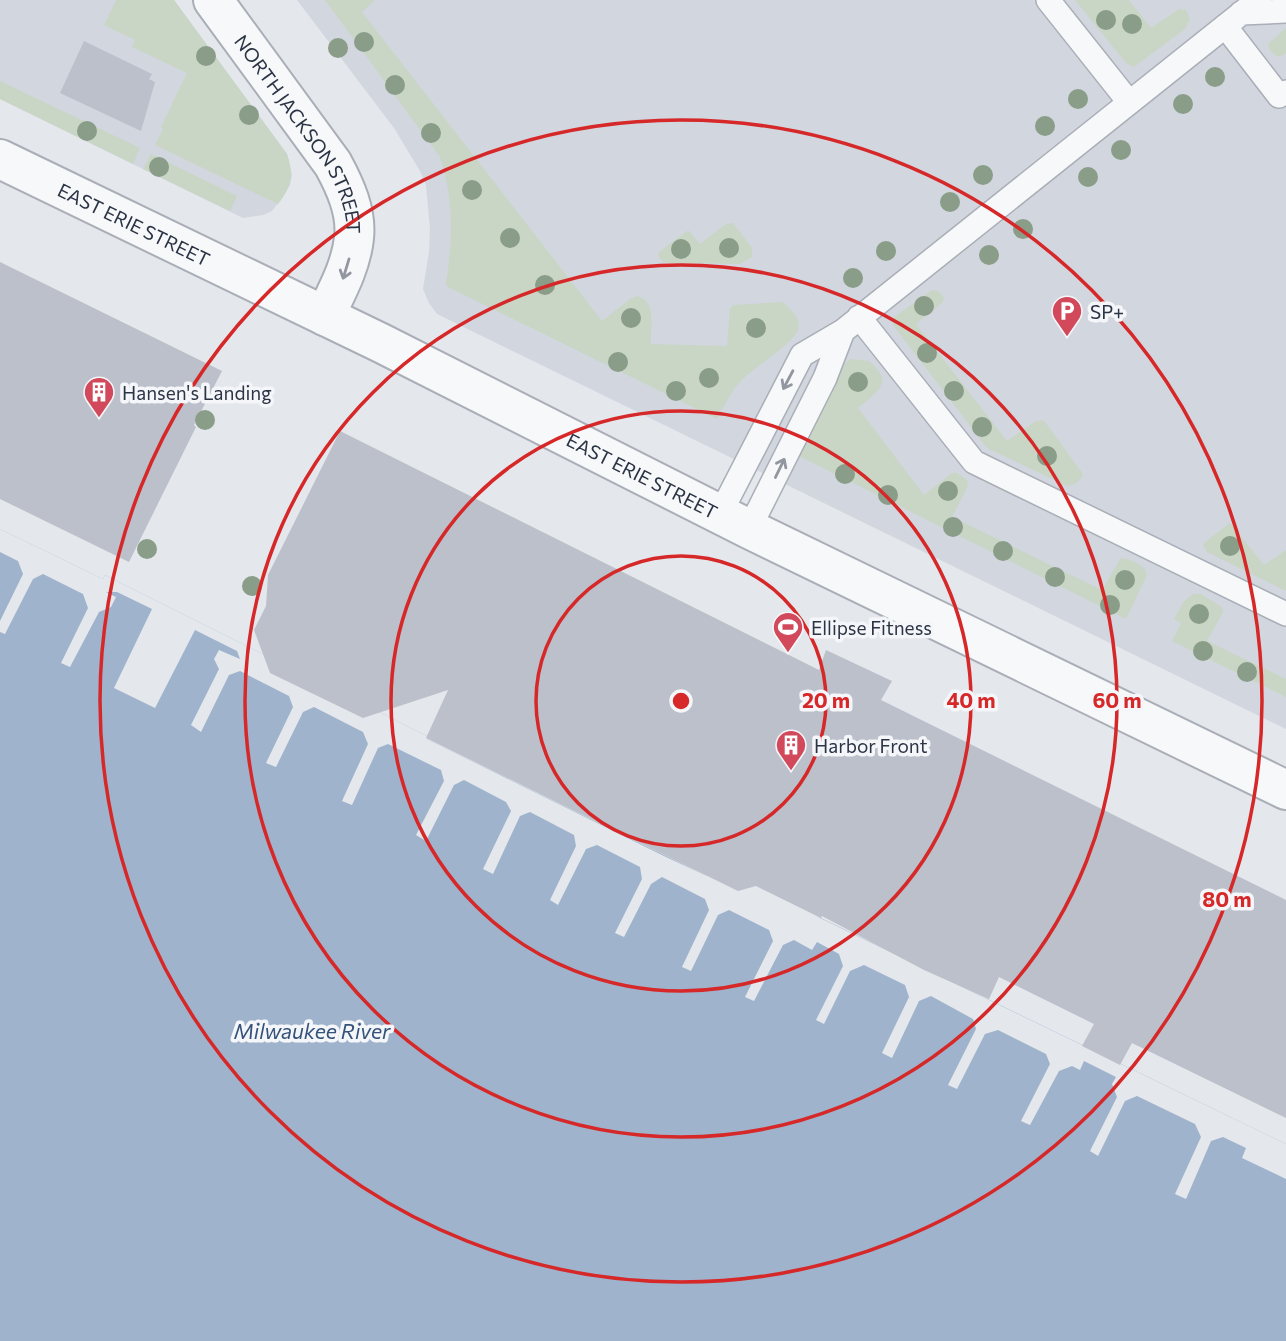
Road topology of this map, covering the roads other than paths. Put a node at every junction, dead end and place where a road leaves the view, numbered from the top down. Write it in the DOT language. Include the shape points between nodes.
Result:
graph roads {
  1 [pos="213,0"];
  2 [pos="1048,0"];
  3 [pos="1242,10"];
  4 [pos="1286,11"];
  5 [pos="1286,92"];
  6 [pos="1129,102"];
  7 [pos="0,159"];
  8 [pos="325,316"];
  9 [pos="851,324"];
  10 [pos="735,521"];
  11 [pos="1286,614"];
  12 [pos="1286,790"];
  1 -- 8 [label="street, NORTH JACKSON STREET, one-way" via="345,187 355,237 345,275"];
  2 -- 6 [label="lane"];
  3 -- 4 [label="lane"];
  3 -- 5 [label="lane" via="1279,96"];
  3 -- 6 [label="lane"];
  6 -- 9 [label="lane"];
  7 -- 8 [label="street, EAST ERIE STREET"];
  8 -- 10 [label="street, EAST ERIE STREET"];
  10 -- 9 [label="lane, one-way" via="831,366"];
  9 -- 10 [label="lane, one-way" via="802,355"];
  9 -- 11 [label="lane" via="975,462"];
  10 -- 12 [label="street, EAST ERIE STREET"];
}
